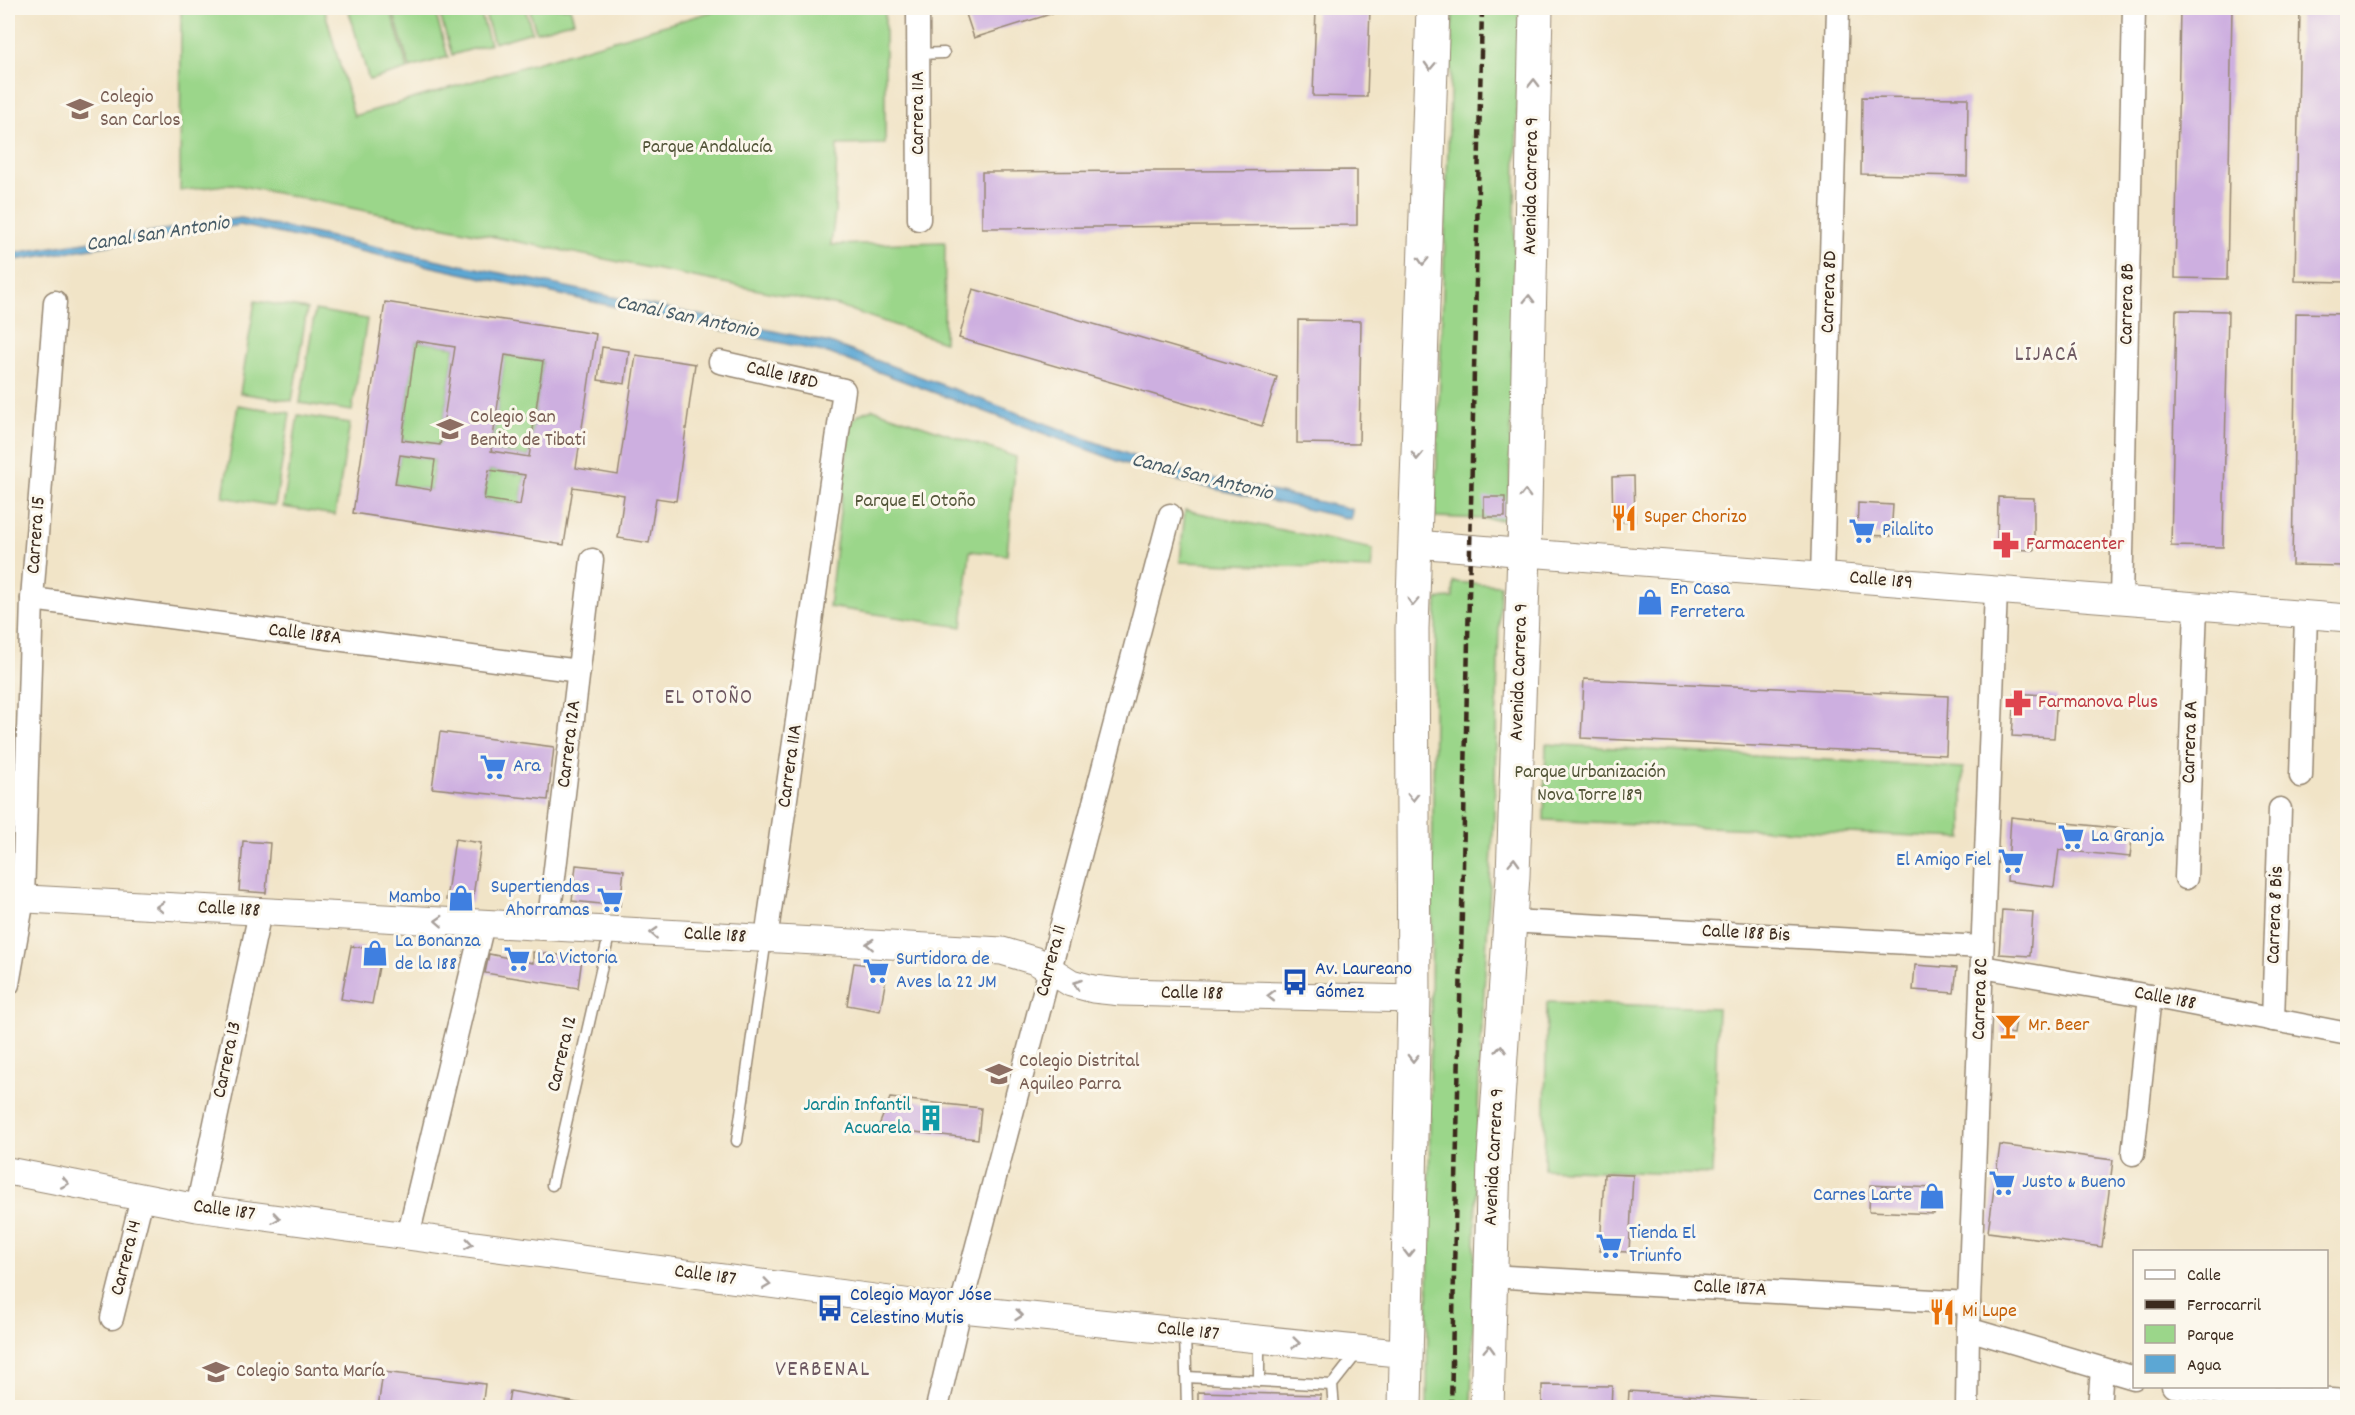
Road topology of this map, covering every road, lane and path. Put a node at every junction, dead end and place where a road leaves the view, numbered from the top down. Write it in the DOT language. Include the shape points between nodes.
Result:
graph roads {
  1 [pos="918,8"];
  2 [pos="1433,8"];
  3 [pos="1536,8"];
  4 [pos="1838,8"];
  5 [pos="2134,8"];
  6 [pos="944,53"];
  7 [pos="918,54"];
  8 [pos="919,219"];
  9 [pos="55,302"];
  10 [pos="720,362"];
  11 [pos="844,390"];
  12 [pos="1170,515"];
  13 [pos="1415,544"];
  14 [pos="1524,553"];
  15 [pos="592,560"];
  16 [pos="1822,576"];
  17 [pos="1996,591"];
  18 [pos="32,599"];
  19 [pos="2121,600"];
  20 [pos="2196,606"];
  21 [pos="2306,615"];
  22 [pos="2348,618"];
  23 [pos="579,671"];
  24 [pos="2301,776"];
  25 [pos="2280,809"];
  26 [pos="2186,878"];
  27 [pos="15,899"];
  28 [pos="260,912"];
  29 [pos="1510,921"];
  30 [pos="483,924"];
  31 [pos="548,927"];
  32 [pos="610,930"];
  33 [pos="766,939"];
  34 [pos="1982,957"];
  35 [pos="1050,971"];
  36 [pos="8,984"];
  37 [pos="2150,996"];
  38 [pos="1414,999"];
  39 [pos="2273,1020"];
  40 [pos="2348,1034"];
  41 [pos="737,1141"];
  42 [pos="2133,1154"];
  43 [pos="8,1171"];
  44 [pos="552,1185"];
  45 [pos="142,1198"];
  46 [pos="197,1208"];
  47 [pos="408,1236"];
  48 [pos="1491,1276"];
  49 [pos="1969,1303"];
  50 [pos="960,1310"];
  51 [pos="112,1318"];
  52 [pos="1968,1329"];
  53 [pos="1185,1332"];
  54 [pos="1259,1340"];
  55 [pos="1360,1349"];
  56 [pos="1407,1354"];
  57 [pos="2102,1369"];
  58 [pos="1186,1377"];
  59 [pos="2133,1378"];
  60 [pos="1259,1381"];
  61 [pos="1332,1385"];
  62 [pos="2186,1388"];
  63 [pos="2348,1401"];
  64 [pos="938,1407"];
  65 [pos="1187,1407"];
  66 [pos="1334,1407"];
  67 [pos="1405,1407"];
  68 [pos="1487,1407"];
  69 [pos="1967,1407"];
  70 [pos="2099,1407"];
  1 -- 7 [label="street, Carrera 11A"];
  2 -- 13 [label="main road, one-way"];
  14 -- 3 [label="main road, Avenida Carrera 9, one-way"];
  4 -- 16 [label="street, Carrera 8D"];
  5 -- 19 [label="street, Carrera 8B"];
  6 -- 7 [label="lane"];
  7 -- 8 [label="street, Carrera 11A"];
  9 -- 18 [label="street, Carrera 15"];
  10 -- 11 [label="street, Calle 188D"];
  11 -- 33 [label="street, Carrera 11A"];
  12 -- 35 [label="street, Carrera 11"];
  13 -- 14 [label="street, Calle 189"];
  13 -- 38 [label="main road, one-way"];
  14 -- 16 [label="street, Calle 189"];
  29 -- 14 [label="main road, Avenida Carrera 9, one-way"];
  15 -- 23 [label="street, Carrera 12A"];
  16 -- 17 [label="street, Calle 189"];
  17 -- 19 [label="street, Calle 189"];
  17 -- 34 [label="street, Carrera 8C"];
  18 -- 23 [label="street, Calle 188A"];
  18 -- 27 [label="street, Carrera 15"];
  19 -- 20 [label="street, Calle 189"];
  20 -- 21 [label="street, Calle 189"];
  20 -- 26 [label="street, Carrera 8A"];
  21 -- 22 [label="street, Calle 189"];
  21 -- 24 [label="street"];
  23 -- 31 [label="street, Carrera 12A"];
  25 -- 39 [label="street, Carrera 8 Bis"];
  28 -- 27 [label="street, Calle 188, one-way"];
  27 -- 36 [label="street, Carrera 15"];
  30 -- 28 [label="street, Calle 188, one-way"];
  28 -- 46 [label="street, Carrera 13"];
  29 -- 34 [label="street, Calle 188 Bis"];
  48 -- 29 [label="main road, Avenida Carrera 9, one-way" via="1494,1160"];
  30 -- 31 [label="street, Calle 188"];
  30 -- 47 [label="street"];
  31 -- 32 [label="street, Calle 188"];
  33 -- 32 [label="street, Calle 188, one-way"];
  32 -- 44 [label="lane, Carrera 12"];
  35 -- 33 [label="street, Calle 188, one-way" via="1036,961 1002,951"];
  33 -- 41 [label="lane, Carrera 11A"];
  34 -- 37 [label="street, Calle 188"];
  34 -- 49 [label="street, Carrera 8C"];
  38 -- 35 [label="street, Calle 188, one-way" via="1121,992 1082,986"];
  35 -- 50 [label="street, Carrera 11"];
  37 -- 39 [label="street, Calle 188"];
  37 -- 42 [label="street"];
  38 -- 56 [label="main road, one-way"];
  39 -- 40 [label="street, Calle 188"];
  43 -- 45 [label="street, Calle 187, one-way"];
  45 -- 46 [label="street, Calle 187"];
  45 -- 51 [label="street, Carrera 14"];
  46 -- 47 [label="street, Calle 187, one-way"];
  47 -- 50 [label="street, Calle 187, one-way"];
  48 -- 49 [label="street, Calle 187A"];
  68 -- 48 [label="main road, Avenida Carrera 9, one-way"];
  49 -- 52 [label="street, Carrera 8C"];
  50 -- 53 [label="street, Calle 187, one-way"];
  50 -- 64 [label="street, Carrera 11"];
  52 -- 57 [label="street"];
  52 -- 69 [label="street, Carrera 8C"];
  53 -- 54 [label="street, Calle 187"];
  53 -- 58 [label="lane"];
  54 -- 55 [label="street, Calle 187, one-way"];
  54 -- 60 [label="lane"];
  55 -- 56 [label="street, Calle 187"];
  55 -- 61 [label="lane"];
  56 -- 67 [label="main road"];
  57 -- 59 [label="street"];
  57 -- 70 [label="street"];
  58 -- 60 [label="lane"];
  58 -- 65 [label="lane"];
  60 -- 61 [label="lane"];
  61 -- 66 [label="lane"];
  62 -- 63 [label="street"];
}
